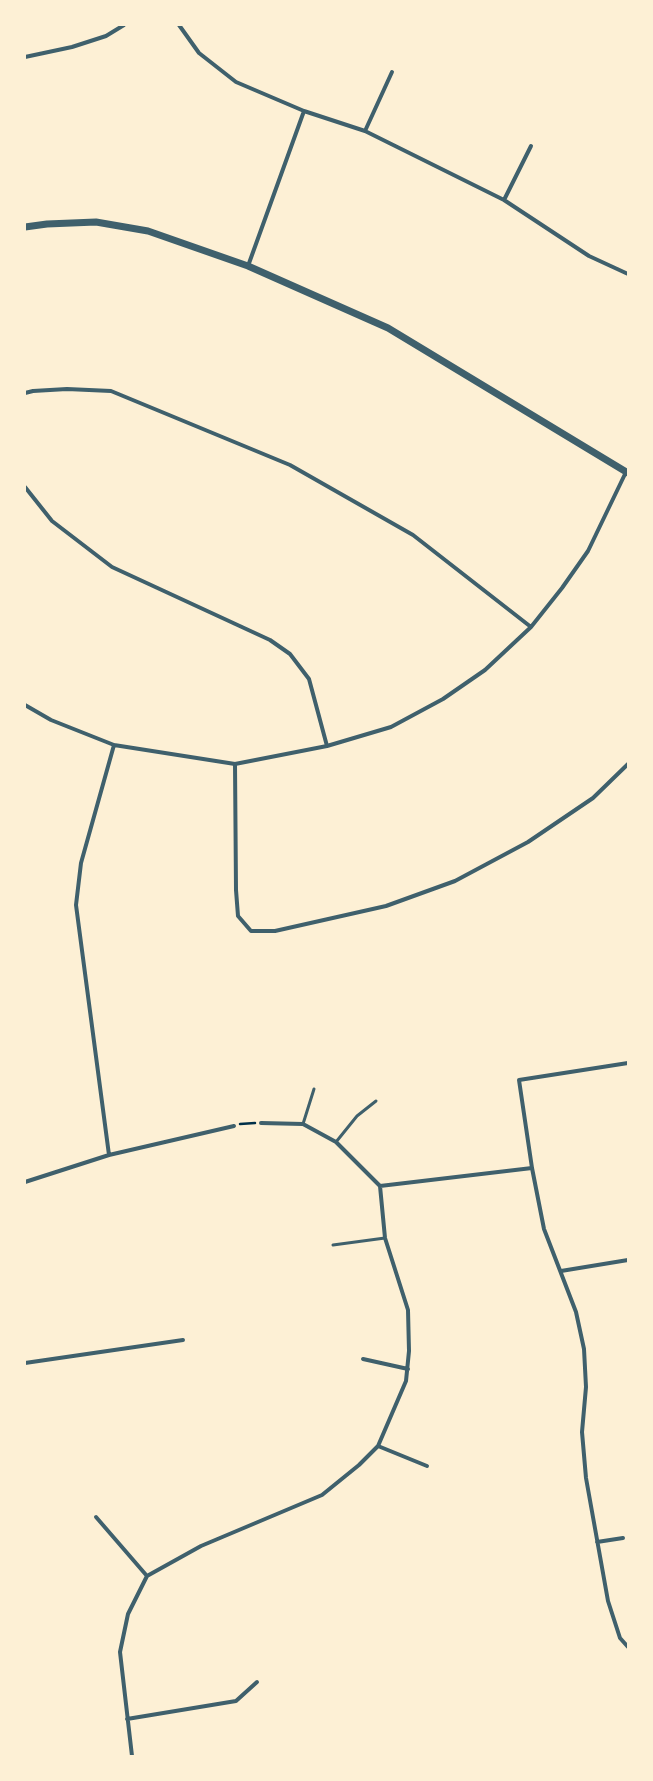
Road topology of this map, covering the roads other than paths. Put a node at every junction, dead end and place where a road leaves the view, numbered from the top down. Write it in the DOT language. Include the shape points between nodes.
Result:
graph roads {
  1 [pos="124,25"];
  2 [pos="179,25"];
  3 [pos="25,57"];
  4 [pos="392,72"];
  5 [pos="304,111"];
  6 [pos="365,131"];
  7 [pos="531,146"];
  8 [pos="504,200"];
  9 [pos="25,227"];
  10 [pos="248,266"];
  11 [pos="628,274"];
  12 [pos="25,393"];
  13 [pos="627,472"];
  14 [pos="25,487"];
  15 [pos="531,627"];
  16 [pos="25,705"];
  17 [pos="114,745"];
  18 [pos="326,746"];
  19 [pos="235,764"];
  20 [pos="628,764"];
  21 [pos="628,1063"];
  22 [pos="314,1088"];
  23 [pos="376,1101"];
  24 [pos="261,1123"];
  25 [pos="303,1124"];
  26 [pos="234,1126"];
  27 [pos="336,1142"];
  28 [pos="109,1155"];
  29 [pos="532,1168"];
  30 [pos="25,1182"];
  31 [pos="380,1186"];
  32 [pos="385,1238"];
  33 [pos="333,1245"];
  34 [pos="628,1260"];
  35 [pos="561,1271"];
  36 [pos="183,1340"];
  37 [pos="362,1359"];
  38 [pos="25,1363"];
  39 [pos="408,1368"];
  40 [pos="378,1446"];
  41 [pos="427,1466"];
  42 [pos="96,1517"];
  43 [pos="623,1538"];
  44 [pos="597,1542"];
  45 [pos="147,1576"];
  46 [pos="628,1647"];
  47 [pos="257,1682"];
  48 [pos="128,1719"];
  49 [pos="132,1756"];
  1 -- 3 [label="street" via="106,36 72,47"];
  2 -- 5 [label="street" via="199,53 236,82"];
  4 -- 6 [label="street"];
  5 -- 6 [label="street"];
  5 -- 10 [label="street"];
  6 -- 8 [label="street"];
  7 -- 8 [label="street"];
  8 -- 11 [label="street" via="589,256"];
  9 -- 10 [label="street" via="96,222 148,231"];
  10 -- 13 [label="street" via="388,328"];
  12 -- 15 [label="street" via="67,389 111,391 290,465 413,535"];
  13 -- 15 [label="street" via="588,550"];
  14 -- 18 [label="street" via="52,521 112,567 270,640 290,654 308,679"];
  15 -- 18 [label="street" via="485,670 443,699 391,727"];
  16 -- 17 [label="street" via="51,720"];
  17 -- 19 [label="street"];
  17 -- 28 [label="street" via="81,863 76,905"];
  18 -- 19 [label="street"];
  19 -- 20 [label="street" via="238,916 251,930 275,931 386,906 455,881 528,842 592,798"];
  21 -- 29 [label="street" via="519,1080"];
  22 -- 25 [label="lane"];
  23 -- 27 [label="lane" via="357,1116"];
  24 -- 25 [label="street"];
  25 -- 27 [label="street"];
  26 -- 28 [label="street"];
  27 -- 31 [label="street"];
  28 -- 30 [label="street"];
  29 -- 31 [label="street"];
  29 -- 35 [label="street" via="544,1229"];
  31 -- 32 [label="street"];
  32 -- 33 [label="lane"];
  32 -- 39 [label="street" via="408,1310"];
  34 -- 35 [label="street"];
  35 -- 44 [label="street" via="576,1312 584,1349 586,1387 582,1432 586,1478"];
  36 -- 38 [label="street"];
  37 -- 39 [label="street"];
  39 -- 40 [label="street" via="406,1381"];
  40 -- 41 [label="street"];
  40 -- 45 [label="street" via="322,1495 201,1546"];
  42 -- 45 [label="street"];
  43 -- 44 [label="street"];
  44 -- 46 [label="street" via="608,1601 620,1638"];
  45 -- 48 [label="street" via="128,1614 120,1652"];
  47 -- 48 [label="street" via="236,1701"];
  48 -- 49 [label="street"];
}
